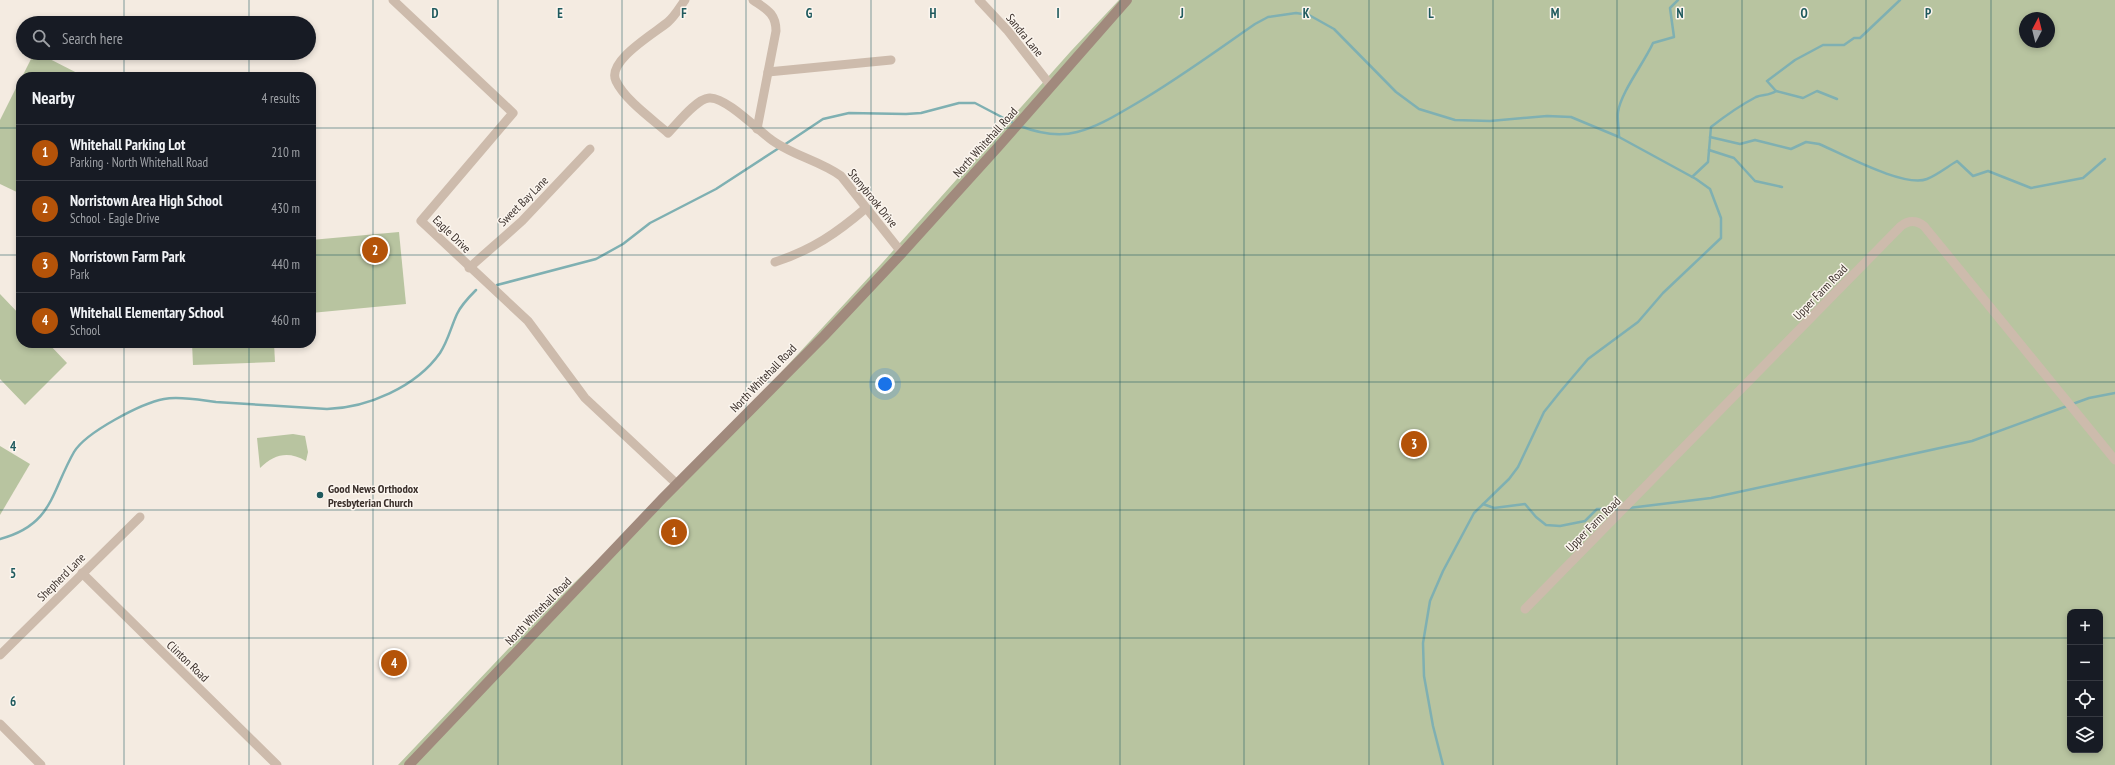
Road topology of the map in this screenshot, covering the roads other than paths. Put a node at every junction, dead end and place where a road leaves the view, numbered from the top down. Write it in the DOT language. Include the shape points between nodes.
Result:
graph roads {
  1 [pos="393,0"];
  2 [pos="685,0"];
  3 [pos="753,0"];
  4 [pos="979,0"];
  5 [pos="1127,0"];
  6 [pos="891,60"];
  7 [pos="768,72"];
  8 [pos="1051,86"];
  9 [pos="757,129"];
  10 [pos="590,148"];
  11 [pos="866,208"];
  12 [pos="902,253"];
  13 [pos="775,262"];
  14 [pos="469,268"];
  15 [pos="2115,460"];
  16 [pos="678,485"];
  17 [pos="140,518"];
  18 [pos="82,573"];
  19 [pos="1525,609"];
  20 [pos="0,655"];
  21 [pos="0,724"];
  22 [pos="41,765"];
  23 [pos="277,765"];
  24 [pos="409,765"];
  1 -- 14 [label="street, Eagle Drive" via="513,113 421,221"];
  2 -- 9 [label="street, Stonybrook Drive" via="670,21 634,47 617,65 615,80 625,94 668,133 700,101 708,98 714,98 729,106"];
  3 -- 7 [label="street" via="773,14 776,22"];
  4 -- 8 [label="street, Sandra Lane" via="1008,31"];
  5 -- 8 [label="main road, North Whitehall Road"];
  6 -- 7 [label="street"];
  7 -- 9 [label="street"];
  8 -- 12 [label="main road, North Whitehall Road"];
  9 -- 11 [label="street, Stonybrook Drive" via="778,146 829,167 841,176"];
  10 -- 14 [label="street, Sweet Bay Lane" via="522,221"];
  11 -- 12 [label="street, Stonybrook Drive"];
  11 -- 13 [label="street" via="839,231 800,254"];
  12 -- 16 [label="main road, North Whitehall Road"];
  14 -- 16 [label="street, Eagle Drive" via="528,321 595,409"];
  15 -- 19 [label="street, Upper Farm Road" via="1924,226 1910,221 1901,226"];
  16 -- 24 [label="main road, North Whitehall Road"];
  17 -- 18 [label="street, Shepherd Lane"];
  18 -- 20 [label="street, Shepherd Lane"];
  18 -- 23 [label="street, Clinton Road"];
  21 -- 22 [label="street"];
}
